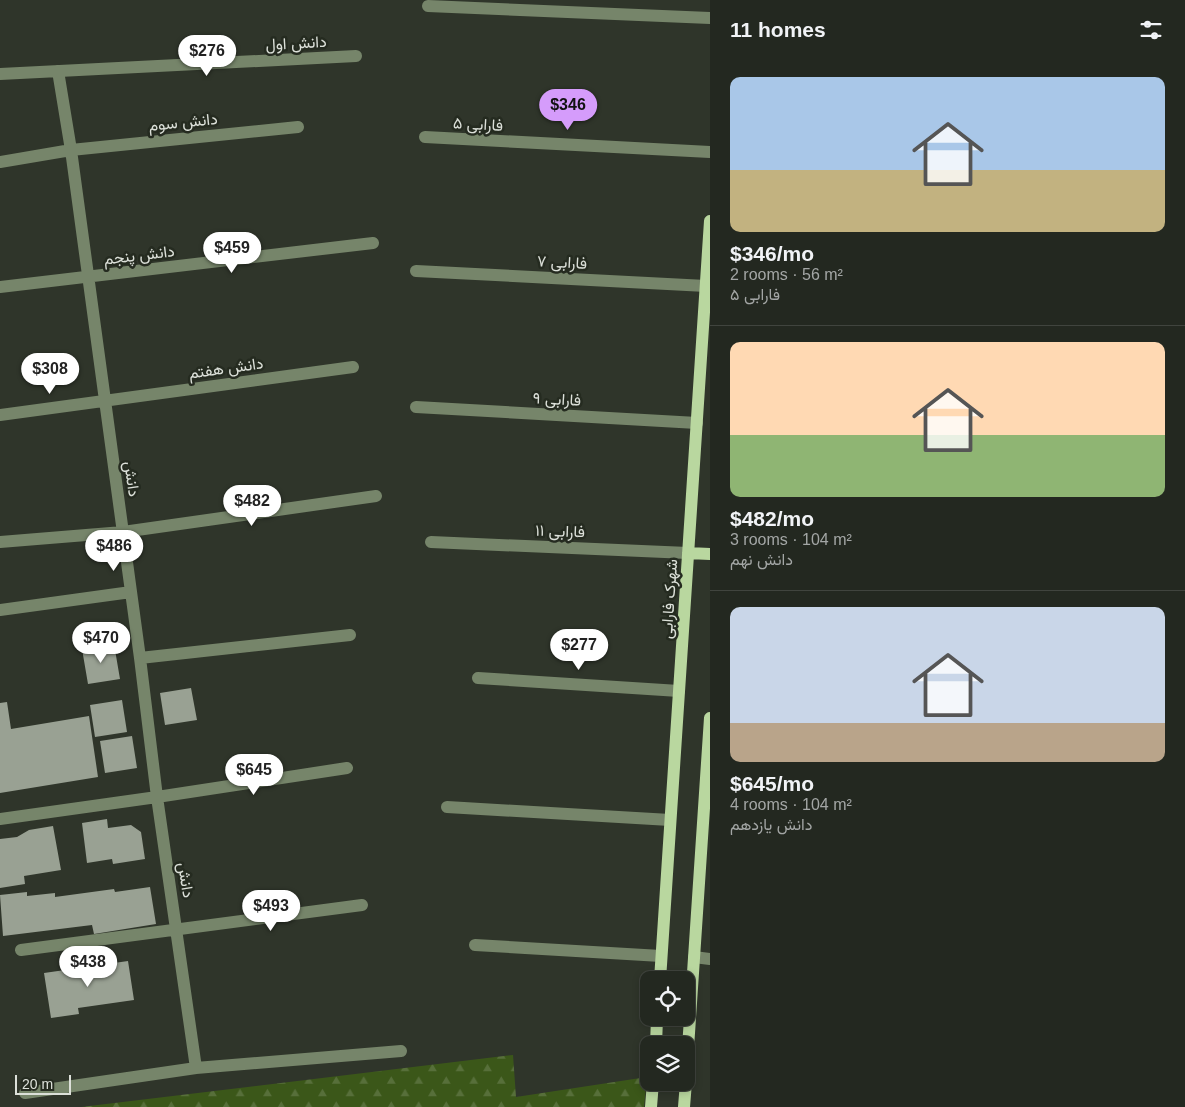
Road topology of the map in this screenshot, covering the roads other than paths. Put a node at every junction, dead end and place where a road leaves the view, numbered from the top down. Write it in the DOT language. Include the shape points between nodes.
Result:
graph roads {
  1 [pos="428,6"];
  2 [pos="710,18"];
  3 [pos="356,56"];
  4 [pos="58,71"];
  5 [pos="0,74"];
  6 [pos="298,127"];
  7 [pos="425,137"];
  8 [pos="71,150"];
  9 [pos="710,152"];
  10 [pos="0,162"];
  11 [pos="710,221"];
  12 [pos="373,243"];
  13 [pos="416,271"];
  14 [pos="88,278"];
  15 [pos="706,286"];
  16 [pos="0,288"];
  17 [pos="353,367"];
  18 [pos="104,402"];
  19 [pos="416,407"];
  20 [pos="0,415"];
  21 [pos="696,423"];
  22 [pos="376,496"];
  23 [pos="123,532"];
  24 [pos="0,542"];
  25 [pos="431,542"];
  26 [pos="688,553"];
  27 [pos="710,554"];
  28 [pos="131,592"];
  29 [pos="0,610"];
  30 [pos="350,635"];
  31 [pos="140,658"];
  32 [pos="478,678"];
  33 [pos="679,691"];
  34 [pos="710,718"];
  35 [pos="347,768"];
  36 [pos="157,797"];
  37 [pos="446,807"];
  38 [pos="0,819"];
  39 [pos="670,820"];
  40 [pos="706,824"];
  41 [pos="362,905"];
  42 [pos="177,930"];
  43 [pos="475,945"];
  44 [pos="21,950"];
  45 [pos="661,956"];
  46 [pos="694,957"];
  47 [pos="710,959"];
  48 [pos="660,971"];
  49 [pos="689,1036"];
  50 [pos="401,1052"];
  51 [pos="196,1068"];
  52 [pos="653,1091"];
  53 [pos="685,1091"];
  54 [pos="25,1093"];
  55 [pos="652,1107"];
  56 [pos="684,1107"];
  1 -- 2 [label="street"];
  3 -- 4 [label="street, دانش اول"];
  4 -- 5 [label="street"];
  4 -- 8 [label="street, دانش"];
  6 -- 8 [label="street, دانش سوم"];
  7 -- 9 [label="street, فارابی ۵"];
  8 -- 10 [label="street, دانش سوم"];
  8 -- 14 [label="street, دانش"];
  11 -- 15 [label="main road, شهرک فارابی"];
  12 -- 14 [label="street, دانش پنجم"];
  13 -- 15 [label="street, فارابی ۷"];
  14 -- 16 [label="street, دانش پنجم"];
  14 -- 18 [label="street, دانش"];
  15 -- 21 [label="main road, شهرک فارابی"];
  17 -- 18 [label="street, دانش هفتم"];
  18 -- 20 [label="street, دانش هفتم"];
  18 -- 23 [label="street, دانش"];
  19 -- 21 [label="street, فارابی ۹"];
  21 -- 26 [label="main road, شهرک فارابی"];
  22 -- 23 [label="street"];
  23 -- 24 [label="street"];
  23 -- 28 [label="street, دانش"];
  25 -- 26 [label="street, فارابی ۱۱"];
  26 -- 27 [label="main road"];
  26 -- 33 [label="main road, شهرک فارابی"];
  28 -- 29 [label="street"];
  28 -- 31 [label="street, دانش"];
  30 -- 31 [label="street"];
  31 -- 36 [label="street, دانش"];
  32 -- 33 [label="street"];
  33 -- 39 [label="main road, شهرک فارابی"];
  34 -- 40 [label="main road"];
  35 -- 36 [label="street"];
  36 -- 38 [label="street"];
  36 -- 42 [label="street, دانش"];
  37 -- 39 [label="street"];
  39 -- 45 [label="main road, شهرک فارابی"];
  40 -- 46 [label="main road"];
  41 -- 42 [label="street"];
  42 -- 44 [label="street"];
  42 -- 51 [label="street, دانش"];
  43 -- 45 [label="street"];
  45 -- 48 [label="main road, شهرک فارابی"];
  46 -- 47 [label="street"];
  46 -- 49 [label="main road"];
  50 -- 51 [label="street"];
  51 -- 54 [label="street"];
  52 -- 55 [label="main road"];
  53 -- 56 [label="main road"];
}
